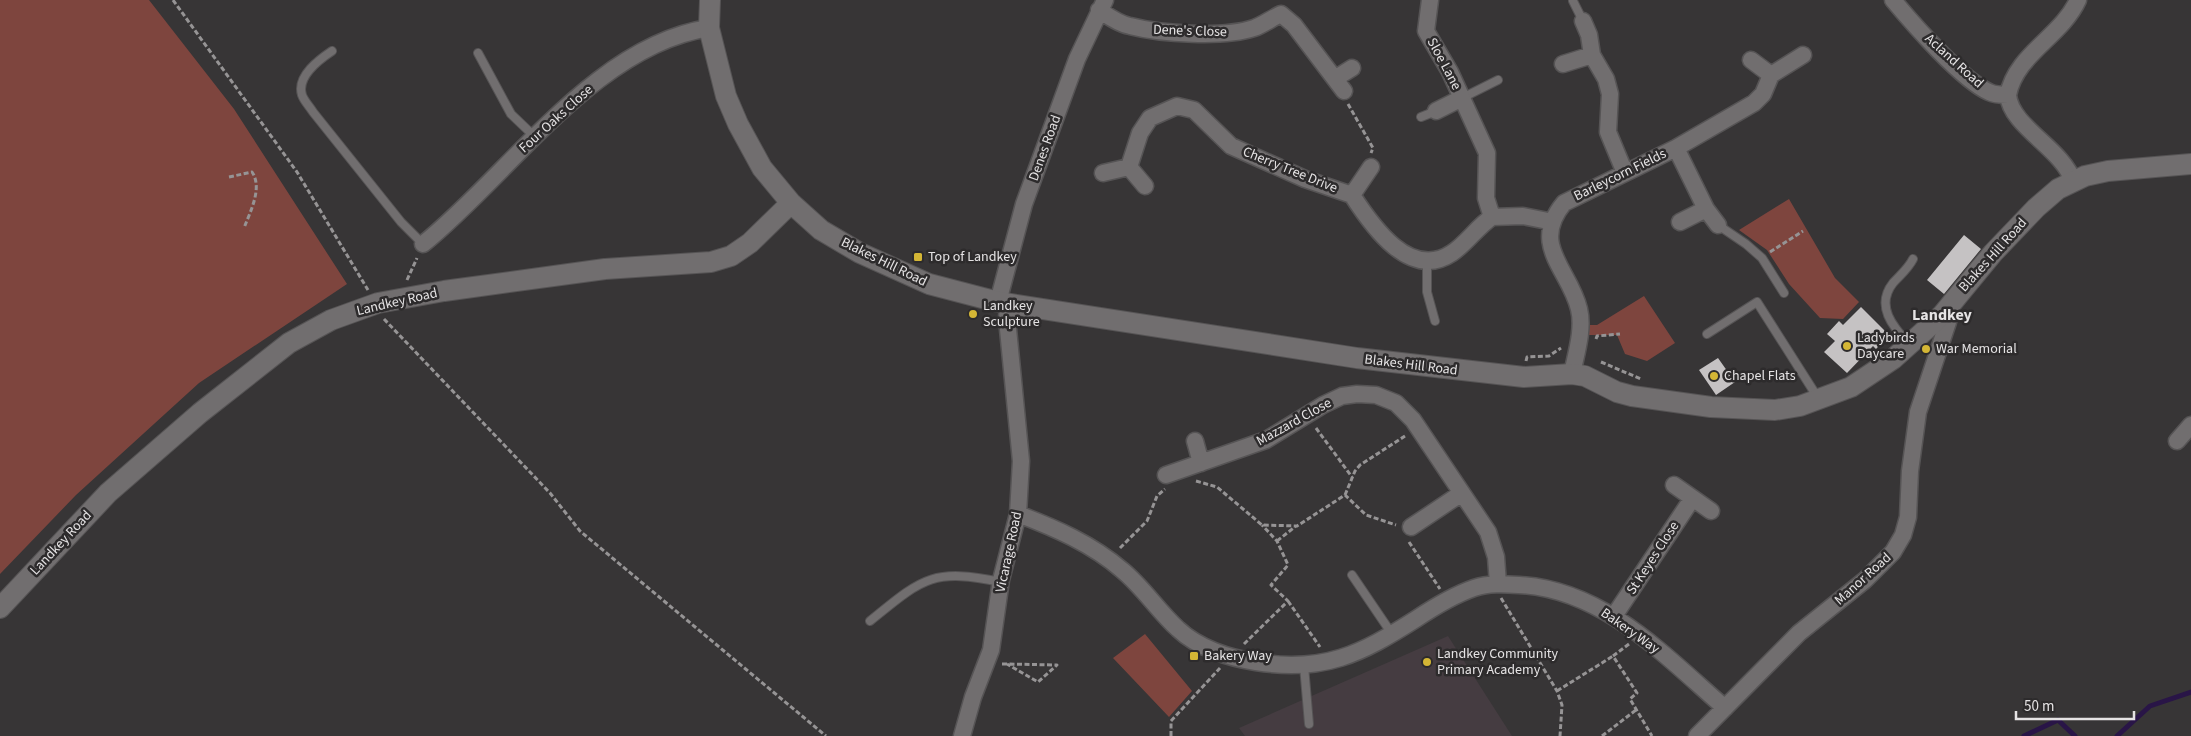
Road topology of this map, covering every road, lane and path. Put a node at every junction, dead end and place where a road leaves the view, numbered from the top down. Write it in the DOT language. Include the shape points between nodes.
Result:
graph roads {
  1 [pos="173,0"];
  2 [pos="710,0"];
  3 [pos="1430,0"];
  4 [pos="1893,0"];
  5 [pos="1573,1"];
  6 [pos="2076,1"];
  7 [pos="1102,5"];
  8 [pos="1284,7"];
  9 [pos="1583,21"];
  10 [pos="710,28"];
  11 [pos="332,51"];
  12 [pos="478,54"];
  13 [pos="1592,55"];
  14 [pos="1803,56"];
  15 [pos="1751,60"];
  16 [pos="1563,64"];
  17 [pos="1352,68"];
  18 [pos="1771,76"];
  19 [pos="1498,80"];
  20 [pos="1340,85"];
  21 [pos="2008,95"];
  22 [pos="1462,98"];
  23 [pos="1429,114"];
  24 [pos="534,136"];
  25 [pos="1676,148"];
  26 [pos="2191,164"];
  27 [pos="1129,167"];
  28 [pos="1371,167"];
  29 [pos="1104,173"];
  30 [pos="1625,173"];
  31 [pos="229,177"];
  32 [pos="2073,181"];
  33 [pos="1145,186"];
  34 [pos="1352,195"];
  35 [pos="791,203"];
  36 [pos="1706,209"];
  37 [pos="1492,217"];
  38 [pos="1553,222"];
  39 [pos="1680,222"];
  40 [pos="1718,225"];
  41 [pos="244,228"];
  42 [pos="1803,231"];
  43 [pos="423,244"];
  44 [pos="1762,258"];
  45 [pos="1913,259"];
  46 [pos="1427,262"];
  47 [pos="1784,293"];
  48 [pos="399,299"];
  49 [pos="378,303"];
  50 [pos="1003,303"];
  51 [pos="1942,315"];
  52 [pos="1435,321"];
  53 [pos="1620,334"];
  54 [pos="1707,334"];
  55 [pos="1595,343"];
  56 [pos="1909,344"];
  57 [pos="1572,374"];
  58 [pos="1818,399"];
  59 [pos="1307,415"];
  60 [pos="2191,425"];
  61 [pos="1417,428"];
  62 [pos="1194,441"];
  63 [pos="2177,441"];
  64 [pos="1201,463"];
  65 [pos="1353,477"];
  66 [pos="1187,480"];
  67 [pos="1167,481"];
  68 [pos="1674,486"];
  69 [pos="1462,493"];
  70 [pos="1345,495"];
  71 [pos="1692,499"];
  72 [pos="1711,511"];
  73 [pos="1018,514"];
  74 [pos="1262,524"];
  75 [pos="1296,526"];
  76 [pos="1406,531"];
  77 [pos="1277,541"];
  78 [pos="1108,558"];
  79 [pos="1352,575"];
  80 [pos="1001,582"];
  81 [pos="1495,584"];
  82 [pos="1446,600"];
  83 [pos="1288,601"];
  84 [pos="0,608"];
  85 [pos="1614,616"];
  86 [pos="870,621"];
  87 [pos="1392,634"];
  88 [pos="1640,636"];
  89 [pos="1231,656"];
  90 [pos="1613,656"];
  91 [pos="1330,661"];
  92 [pos="986,663"];
  93 [pos="1007,664"];
  94 [pos="1304,666"];
  95 [pos="1557,691"];
  96 [pos="1725,708"];
  97 [pos="1636,710"];
  98 [pos="1309,724"];
  99 [pos="826,736"];
  100 [pos="962,736"];
  101 [pos="1171,736"];
  102 [pos="1560,736"];
  103 [pos="1602,736"];
  104 [pos="1652,736"];
  105 [pos="1697,736"];
  1 -- 49 [label="path" via="297,172"];
  2 -- 10 [label="street, Blakes Hill Road"];
  3 -- 22 [label="street, Sloe Lane" via="1426,31"];
  4 -- 21 [label="street, Acland Road" via="1933,45 1971,80 1989,92"];
  5 -- 9 [label="lane"];
  6 -- 21 [label="street" via="2065,22 2016,72"];
  7 -- 8 [label="street, Dene's Close" via="1128,26 1162,32 1208,33 1233,33 1255,28"];
  7 -- 50 [label="street, Denes Road" via="1077,59 1024,204"];
  8 -- 20 [label="street, Dene's Close"];
  9 -- 13 [label="street" via="1590,35"];
  10 -- 24 [label="street, Four Oaks Close" via="665,39 628,59"];
  10 -- 35 [label="street, Blakes Hill Road" via="724,88 738,124 762,168"];
  11 -- 43 [label="lane" via="316,62 307,74 301,94 401,222"];
  12 -- 24 [label="lane" via="511,114"];
  13 -- 16 [label="street"];
  13 -- 30 [label="street" via="1606,79 1610,94 1608,132"];
  14 -- 18 [label="street, Barleycorn Fields"];
  15 -- 18 [label="street"];
  17 -- 20 [label="street"];
  18 -- 25 [label="street, Barleycorn Fields" via="1763,94 1754,103"];
  19 -- 22 [label="lane"];
  20 -- 28 [label="path" via="1340,102 1351,105 1373,148 1368,162"];
  21 -- 32 [label="street" via="2012,111 2058,159"];
  22 -- 23 [label="street, Sloe Lane"];
  22 -- 37 [label="street, Sloe Lane" via="1487,152 1486,198"];
  24 -- 43 [label="street, Four Oaks Close" via="453,219"];
  25 -- 30 [label="street, Barleycorn Fields"];
  25 -- 36 [label="street"];
  26 -- 32 [label="street, Blakes Hill Road" via="2108,171"];
  27 -- 29 [label="street"];
  27 -- 33 [label="street"];
  27 -- 34 [label="street, Cherry Tree Drive" via="1140,133 1150,118 1177,106 1194,110 1231,146 1305,180"];
  28 -- 34 [label="street, Cherry Tree Drive"];
  30 -- 38 [label="street, Barleycorn Fields" via="1564,203"];
  31 -- 41 [label="path" via="252,172 256,178 255,198"];
  32 -- 51 [label="street, Blakes Hill Road" via="2058,189 2024,221"];
  34 -- 46 [label="street, Cherry Tree Drive" via="1380,234 1415,260"];
  35 -- 48 [label="street, Landkey Road" via="750,243 731,256 711,262 567,273"];
  35 -- 50 [label="street, Blakes Hill Road" via="821,230 875,260 929,284"];
  36 -- 39 [label="street"];
  36 -- 40 [label="street"];
  37 -- 38 [label="street" via="1523,216"];
  37 -- 46 [label="street" via="1452,253"];
  38 -- 57 [label="street, Barleycorn Fields" via="1550,247 1579,308 1581,321"];
  40 -- 44 [label="lane"];
  42 -- 44 [label="path"];
  43 -- 48 [label="path"];
  44 -- 47 [label="lane"];
  45 -- 56 [label="lane" via="1892,284 1885,301 1891,325"];
  46 -- 52 [label="lane" via="1427,292"];
  48 -- 49 [label="street, Landkey Road"];
  49 -- 84 [label="street, Landkey Road" via="331,320 289,343 200,414 108,493"];
  49 -- 99 [label="path" via="381,316 550,493 580,531"];
  50 -- 57 [label="street, Blakes Hill Road" via="1466,372 1524,377"];
  50 -- 73 [label="street, Vicarage Road" via="1021,461"];
  51 -- 56 [label="street, Blakes Hill Road"];
  51 -- 96 [label="street, Manor Road" via="1948,322 1918,412 1908,517 1903,535 1893,552 1865,580 1799,633"];
  53 -- 55 [label="path" via="1597,336"];
  54 -- 58 [label="lane" via="1757,302"];
  56 -- 58 [label="street, Blakes Hill Road" via="1871,375 1851,387"];
  57 -- 58 [label="street, Blakes Hill Road" via="1585,376 1632,396 1736,410 1775,410"];
  59 -- 61 [label="street, Mazzard Close" via="1342,396 1376,395 1396,403"];
  59 -- 64 [label="street, Mazzard Close" via="1266,440"];
  59 -- 65 [label="path"];
  60 -- 63 [label="street"];
  61 -- 65 [label="path" via="1360,465"];
  61 -- 69 [label="street, Mazzard Close"];
  62 -- 64 [label="street"];
  64 -- 67 [label="street, Mazzard Close"];
  65 -- 70 [label="path"];
  66 -- 74 [label="path" via="1217,487"];
  67 -- 78 [label="path" via="1147,521"];
  68 -- 71 [label="street"];
  69 -- 76 [label="street"];
  69 -- 81 [label="street, Mazzard Close" via="1488,532 1496,558"];
  70 -- 75 [label="path"];
  70 -- 76 [label="path" via="1366,515"];
  71 -- 72 [label="street"];
  71 -- 85 [label="street, St Keyes Close"];
  73 -- 78 [label="street, Bakery Way" via="1077,540"];
  73 -- 80 [label="street, Vicarage Road"];
  74 -- 75 [label="path"];
  74 -- 77 [label="path"];
  75 -- 77 [label="path"];
  76 -- 82 [label="path"];
  77 -- 83 [label="path" via="1288,565 1271,585"];
  78 -- 89 [label="street, Bakery Way" via="1180,631 1219,654"];
  79 -- 87 [label="lane"];
  80 -- 86 [label="lane" via="966,575 936,577 908,591"];
  80 -- 92 [label="street, Vicarage Road" via="991,650"];
  81 -- 82 [label="street, Bakery Way"];
  81 -- 85 [label="street, Bakery Way" via="1551,590 1577,597"];
  81 -- 95 [label="path"];
  82 -- 87 [label="street, Bakery Way"];
  83 -- 89 [label="path"];
  83 -- 91 [label="path"];
  85 -- 88 [label="street, Bakery Way"];
  87 -- 91 [label="street, Bakery Way" via="1347,657"];
  88 -- 90 [label="path"];
  88 -- 96 [label="street, Bakery Way"];
  89 -- 94 [label="street, Bakery Way" via="1253,669"];
  89 -- 101 [label="path" via="1171,721"];
  90 -- 95 [label="path"];
  90 -- 97 [label="path" via="1637,693 1630,699"];
  91 -- 94 [label="street, Bakery Way"];
  92 -- 93 [label="path"];
  92 -- 100 [label="street, Vicarage Road"];
  93 -- 93 [label="path" via="1037,664 1057,665 1038,682"];
  94 -- 98 [label="lane"];
  95 -- 102 [label="path" via="1562,705"];
  96 -- 105 [label="street, Manor Road"];
  97 -- 103 [label="path"];
  97 -- 104 [label="path"];
}
